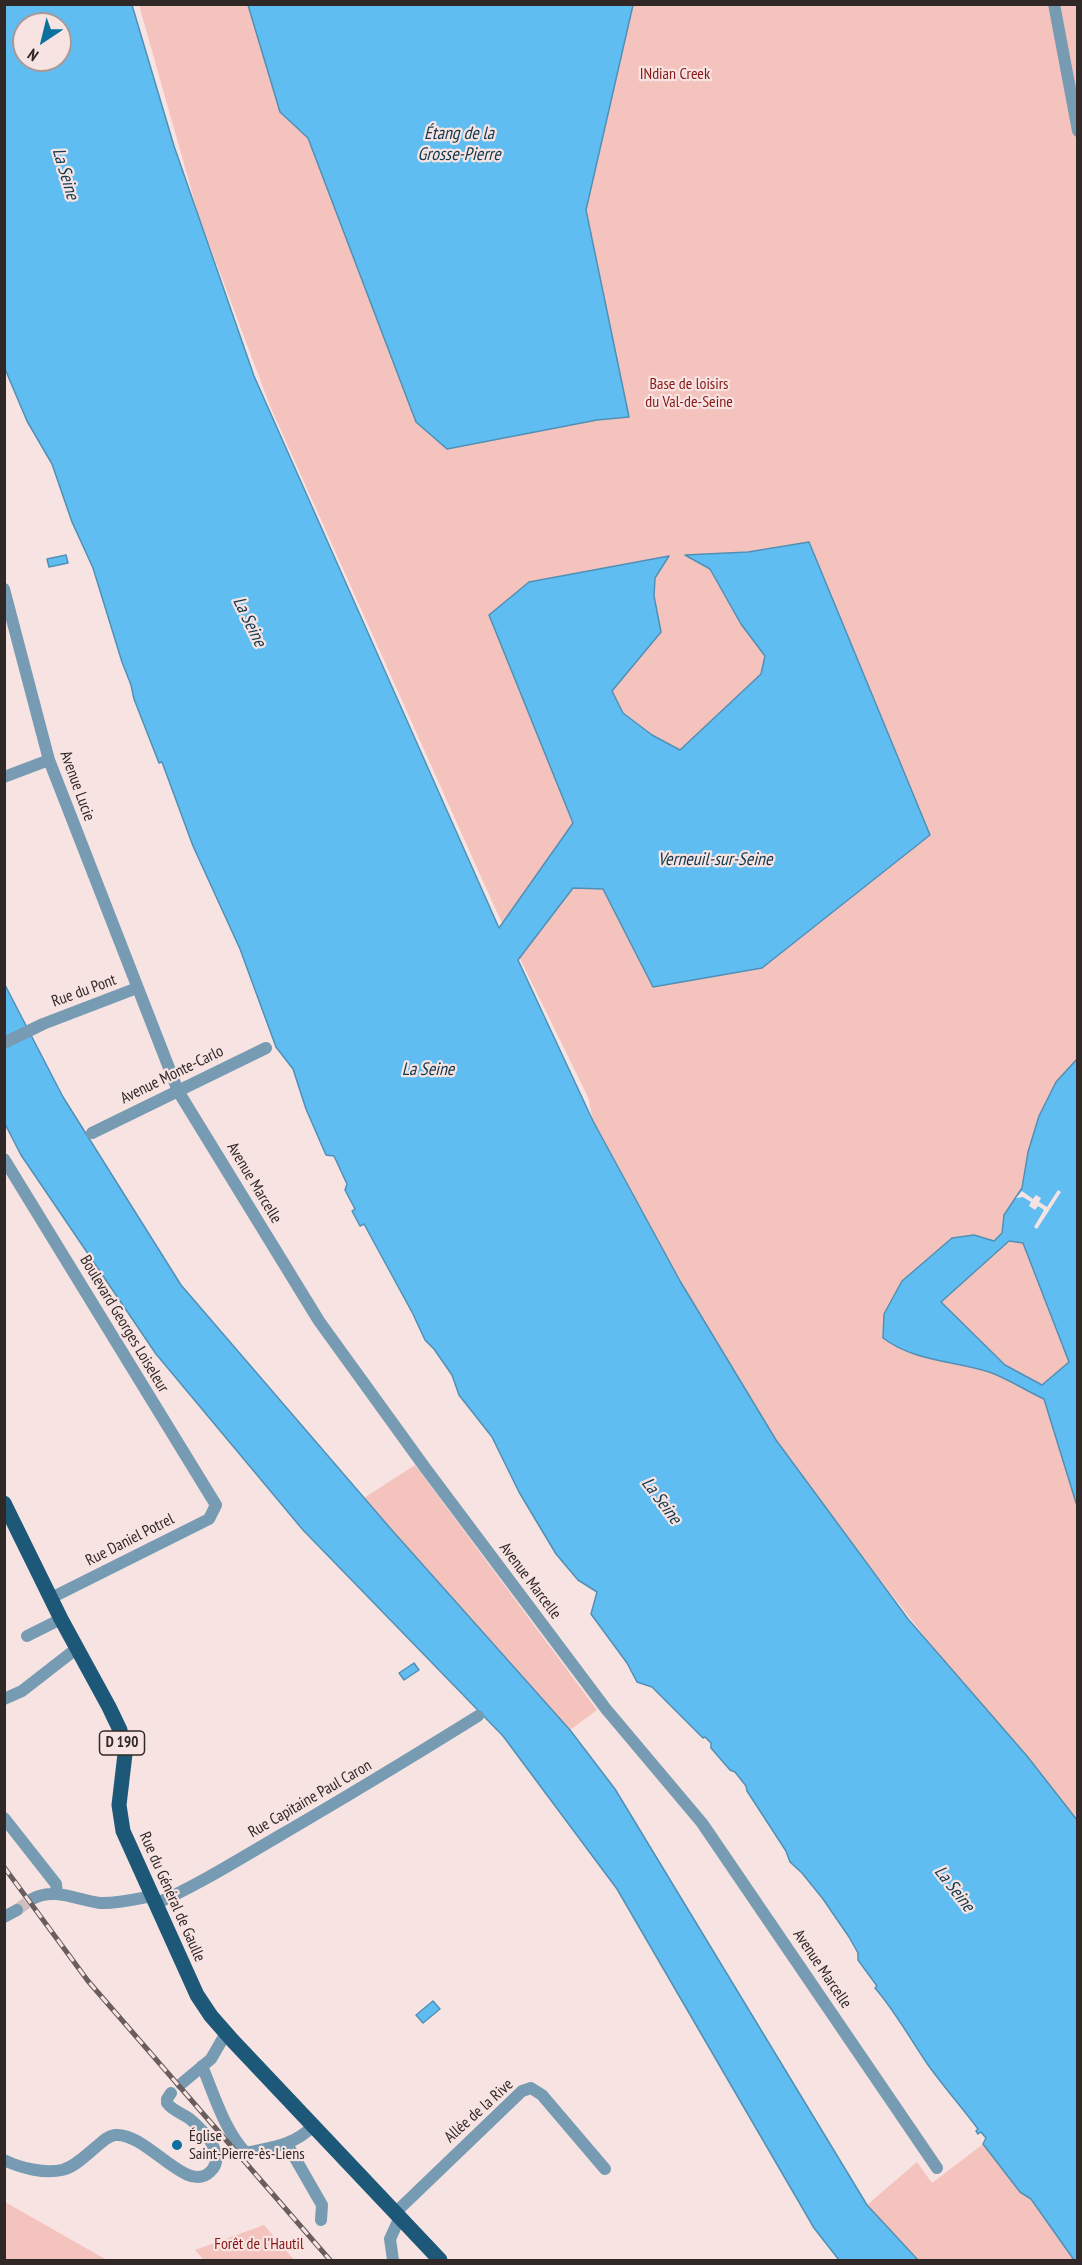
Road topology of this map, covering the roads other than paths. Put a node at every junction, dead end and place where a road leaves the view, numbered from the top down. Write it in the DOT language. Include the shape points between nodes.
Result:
graph roads {
  1 [pos="1054,4"];
  2 [pos="1077,131"];
  3 [pos="4,590"];
  4 [pos="49,760"];
  5 [pos="4,777"];
  6 [pos="137,988"];
  7 [pos="4,1043"];
  8 [pos="266,1048"];
  9 [pos="178,1091"];
  10 [pos="92,1133"];
  11 [pos="4,1159"];
  12 [pos="4,1503"];
  13 [pos="216,1505"];
  14 [pos="51,1598"];
  15 [pos="61,1619"];
  16 [pos="27,1636"];
  17 [pos="76,1649"];
  18 [pos="4,1699"];
  19 [pos="478,1716"];
  20 [pos="4,1818"];
  21 [pos="57,1894"];
  22 [pos="32,1899"];
  23 [pos="153,1900"];
  24 [pos="17,1910"];
  25 [pos="4,1917"];
  26 [pos="226,2033"];
  27 [pos="202,2066"];
  28 [pos="181,2084"];
  29 [pos="171,2094"];
  30 [pos="313,2126"];
  31 [pos="287,2145"];
  32 [pos="4,2160"];
  33 [pos="937,2168"];
  34 [pos="605,2169"];
  35 [pos="398,2214"];
  36 [pos="321,2220"];
  37 [pos="393,2260"];
  38 [pos="440,2260"];
  1 -- 2 [label="street"];
  3 -- 4 [label="street, Avenue Lucie"];
  4 -- 5 [label="street"];
  4 -- 6 [label="street, Avenue Lucie"];
  6 -- 7 [label="street, Rue du Pont"];
  6 -- 9 [label="street, Avenue Marcelle"];
  8 -- 9 [label="street, Avenue Monte-Carlo"];
  9 -- 10 [label="street, Avenue Monte-Carlo"];
  9 -- 33 [label="street, Avenue Marcelle" via="319,1322 606,1709 702,1822"];
  11 -- 13 [label="street, Boulevard Georges Loiseleur"];
  12 -- 14 [label="main road, Rue du Général de Gaulle / D 190"];
  13 -- 14 [label="street, Rue Daniel Potrel" via="209,1519"];
  14 -- 15 [label="main road, Rue du Général de Gaulle / D 190"];
  15 -- 16 [label="street"];
  15 -- 17 [label="main road, Rue du Général de Gaulle / D 190"];
  17 -- 18 [label="street" via="22,1691"];
  17 -- 23 [label="main road, Rue du Général de Gaulle / D 190" via="120,1730 125,1754 119,1805 123,1831"];
  19 -- 23 [label="street, Rue Capitaine Paul Caron" via="183,1891"];
  20 -- 21 [label="street" via="56,1884"];
  21 -- 22 [label="street"];
  21 -- 23 [label="street, Rue Capitaine Paul Caron" via="102,1903"];
  23 -- 26 [label="main road, Rue du Général de Gaulle / D 190" via="197,1995"];
  24 -- 25 [label="street"];
  26 -- 27 [label="street" via="211,2059"];
  26 -- 30 [label="main road, Rue du Général de Gaulle / D 190"];
  27 -- 28 [label="street"];
  27 -- 31 [label="street" via="228,2126 246,2153"];
  29 -- 32 [label="street" via="167,2103 190,2119 217,2153 212,2171 200,2178 186,2176 136,2139 117,2135 108,2136 78,2163 62,2170 23,2168"];
  30 -- 31 [label="street"];
  30 -- 35 [label="main road, Rue du Général de Gaulle / D 190"];
  31 -- 36 [label="street" via="322,2205"];
  34 -- 35 [label="street, Allée de la Rive" via="542,2095 531,2088 522,2091"];
  35 -- 37 [label="street" via="390,2239"];
  35 -- 38 [label="main road, D 190"];
}
